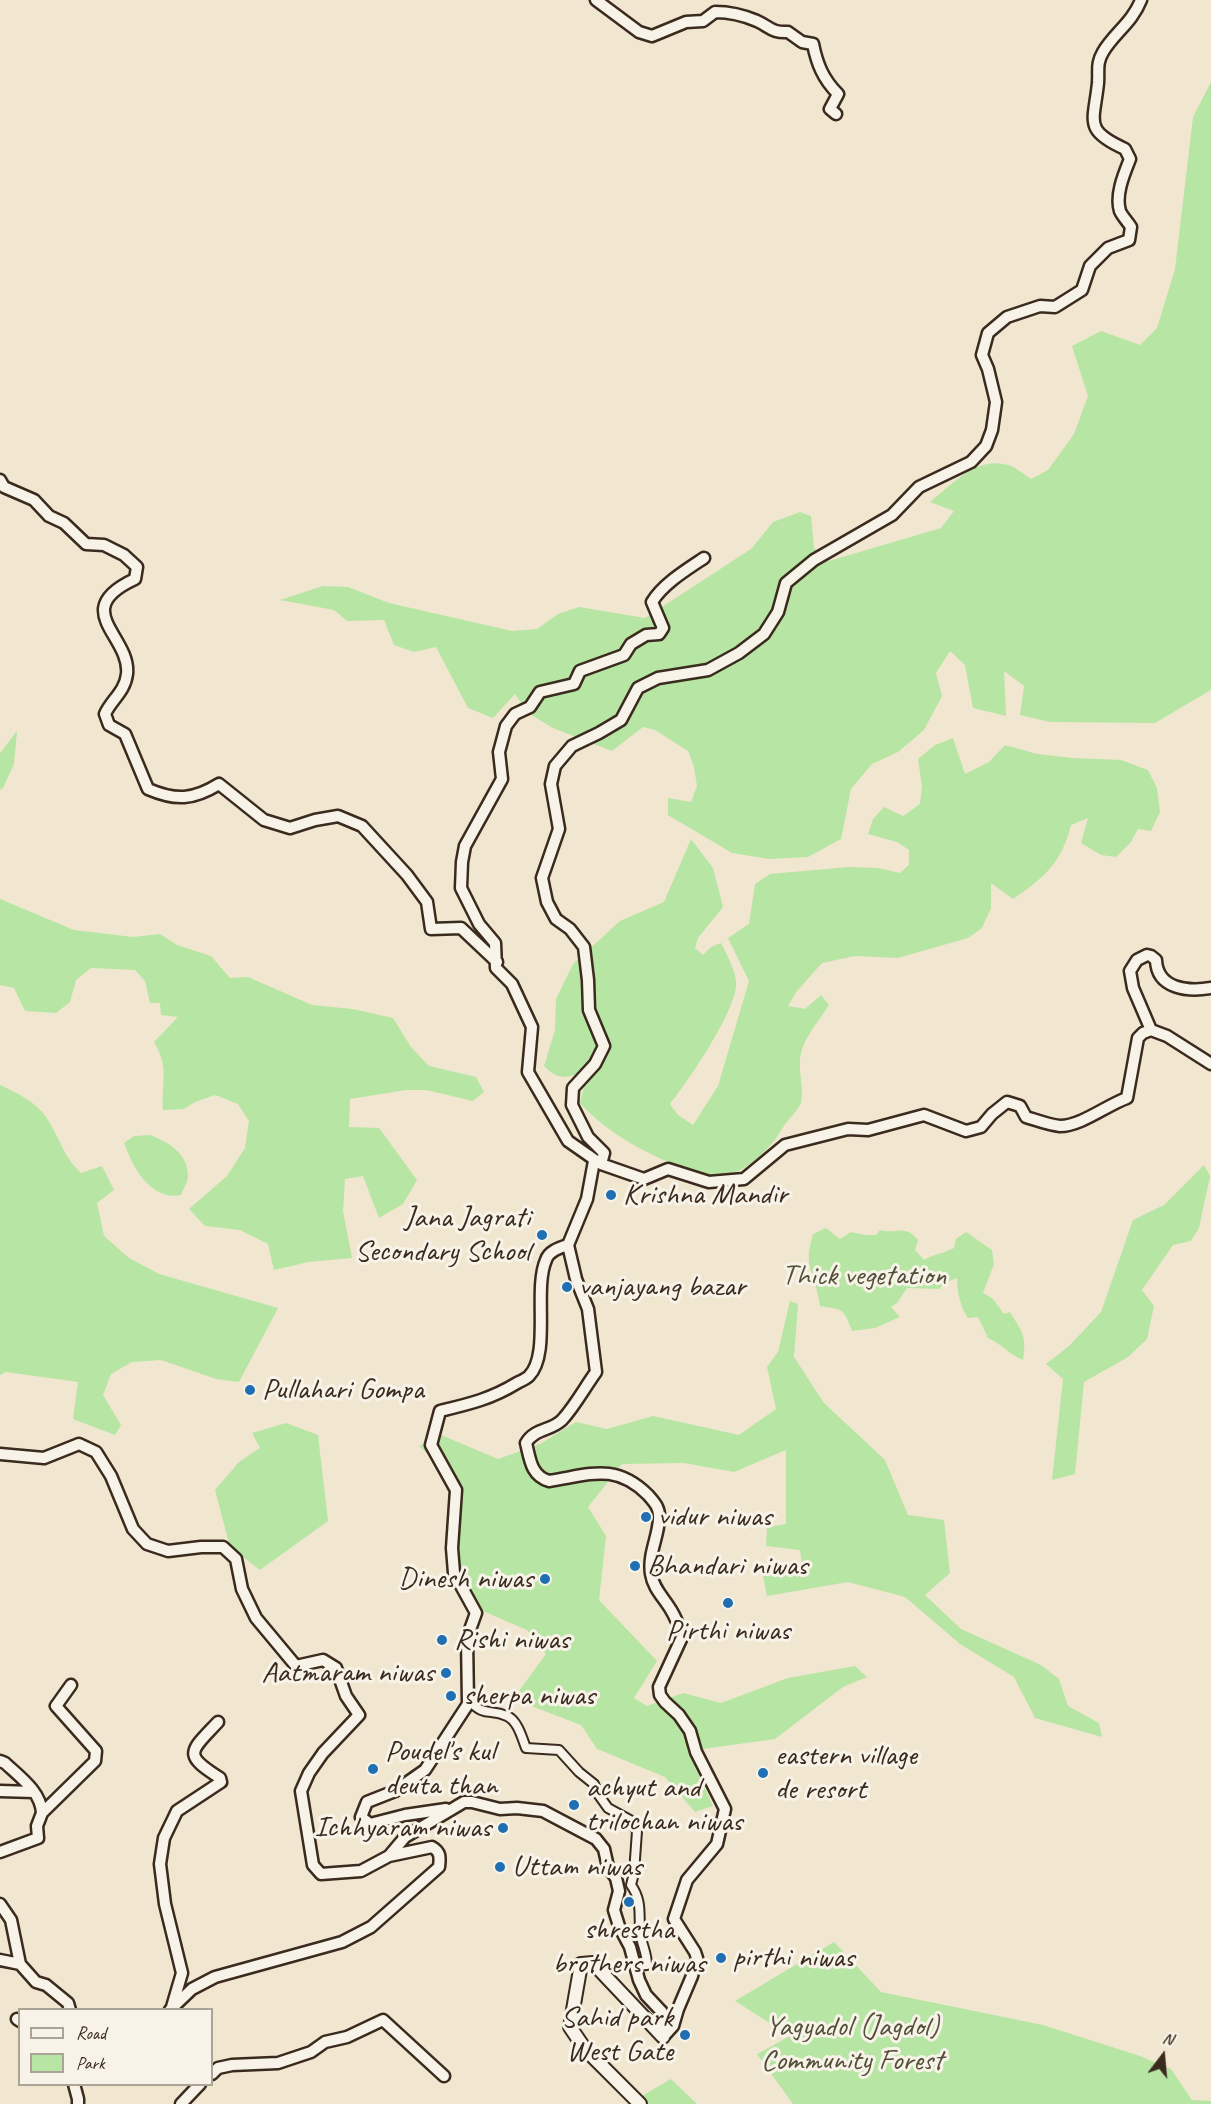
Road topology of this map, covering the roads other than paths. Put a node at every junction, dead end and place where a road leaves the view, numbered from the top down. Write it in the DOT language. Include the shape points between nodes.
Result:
graph roads {
  1 [pos="596,0"];
  2 [pos="1141,0"];
  3 [pos="836,114"];
  4 [pos="0,480"];
  5 [pos="704,558"];
  6 [pos="497,962"];
  7 [pos="1211,988"];
  8 [pos="1151,1030"];
  9 [pos="1211,1064"];
  10 [pos="601,1164"];
  11 [pos="568,1245"];
  12 [pos="0,1454"];
  13 [pos="71,1684"];
  14 [pos="468,1700"];
  15 [pos="218,1722"];
  16 [pos="0,1761"];
  17 [pos="0,1791"];
  18 [pos="34,1792"];
  19 [pos="453,1807"];
  20 [pos="42,1813"];
  21 [pos="0,1852"];
  22 [pos="389,1856"];
  23 [pos="0,1904"];
  24 [pos="0,1960"];
  25 [pos="20,1964"];
  26 [pos="635,1966"];
  27 [pos="69,2008"];
  28 [pos="171,2008"];
  29 [pos="663,2037"];
  30 [pos="213,2073"];
  31 [pos="444,2076"];
  32 [pos="76,2086"];
  33 [pos="199,2086"];
  34 [pos="78,2104"];
  35 [pos="181,2104"];
  36 [pos="640,2104"];
  1 -- 3 [label="street" via="639,32 652,36 687,22 703,21 715,12 732,12 777,33 788,32 813,44 818,68 838,94 830,109"];
  2 -- 10 [label="street" via="1132,19 1104,50 1097,68 1094,102 1093,126 1104,140 1125,149 1130,159 1120,193 1120,211 1131,227 1129,240 1108,248 1090,266 1082,290 1055,307 1040,306 1007,317 988,333 982,355 996,402 986,446 969,464 919,487 892,515 814,560 786,583 778,612 764,634 739,653 708,670 658,678 638,688 621,720 572,746 555,766 551,784 559,829 542,878 547,902 556,919 584,947 589,1010 603,1046 595,1064 573,1088 572,1105 588,1137 604,1153"];
  4 -- 6 [label="street" via="4,487 34,500 86,544 114,550 136,567 135,579 109,596 106,606 106,626 126,659 127,673 124,687 105,714 109,725 125,734 148,789 167,797 187,797 219,784 264,820 290,828 338,816 362,826 427,902 430,929 461,928"];
  5 -- 6 [label="street" via="652,602 663,628 659,634 646,635 631,644 624,656 580,671 574,684 540,692 531,707 515,714 506,726 499,752 502,778 465,846 461,888 479,924 495,943"];
  6 -- 10 [label="street" via="496,968 512,984 532,1027 528,1072 568,1141"];
  7 -- 8 [label="street" via="1182,989 1160,976 1151,956 1137,960 1130,971 1133,988"];
  8 -- 9 [label="street"];
  8 -- 10 [label="street" via="1138,1038 1128,1098 1060,1126 1026,1117 1020,1106 1007,1102 981,1127 966,1131 924,1115 785,1145 744,1179 710,1182 668,1169 644,1179"];
  10 -- 11 [label="street"];
  11 -- 14 [label="street" via="546,1258 541,1281 541,1339 535,1367 528,1377 488,1399 440,1411 430,1444 456,1490 454,1573 476,1613 467,1638"];
  11 -- 29 [label="street" via="588,1309 596,1372 562,1420 530,1436 526,1443 530,1459 534,1472 543,1480 602,1472 621,1476 640,1487 657,1505 660,1517 650,1558 652,1578 683,1635 659,1687 660,1695 690,1731 696,1752 725,1809 717,1844 687,1880 674,1919 697,1958 673,2026"];
  12 -- 22 [label="street" via="44,1458 79,1444 96,1452 111,1476 133,1529 147,1544 168,1551 223,1547 236,1559 242,1589 256,1618 296,1666 323,1660 336,1668 358,1715 309,1773 301,1791 313,1865 321,1874 361,1871"];
  13 -- 20 [label="street" via="56,1706 97,1756"];
  14 -- 19 [label="street" via="425,1770 395,1791 367,1802 361,1818 370,1824"];
  14 -- 26 [label="street" via="478,1710 508,1716 526,1748 559,1750 594,1784 608,1808 630,1820 637,1832 631,1885 638,1894 640,1934 647,1953 647,1965"];
  15 -- 28 [label="street" via="196,1746 194,1755 198,1764 221,1782 177,1811 164,1838 161,1856 165,1904 182,1973"];
  16 -- 18 [label="street"];
  17 -- 18 [label="street"];
  18 -- 20 [label="street"];
  19 -- 22 [label="street" via="405,1837"];
  19 -- 26 [label="street" via="472,1802 500,1809 543,1811 596,1839 616,1878 619,1891 614,1910"];
  20 -- 21 [label="street" via="38,1838"];
  22 -- 28 [label="street" via="432,1847 440,1857 439,1867 371,1927 342,1942 215,1977 192,1989"];
  23 -- 25 [label="street" via="11,1920"];
  24 -- 25 [label="street"];
  25 -- 27 [label="street"];
  26 -- 29 [label="street" via="646,1995 662,2012"];
  29 -- 36 [label="street" via="593,1964 581,1964 570,2026 585,2049"];
  30 -- 31 [label="street" via="232,2065 278,2063 383,2020"];
  32 -- 34 [label="street"];
  33 -- 35 [label="street"];
}
